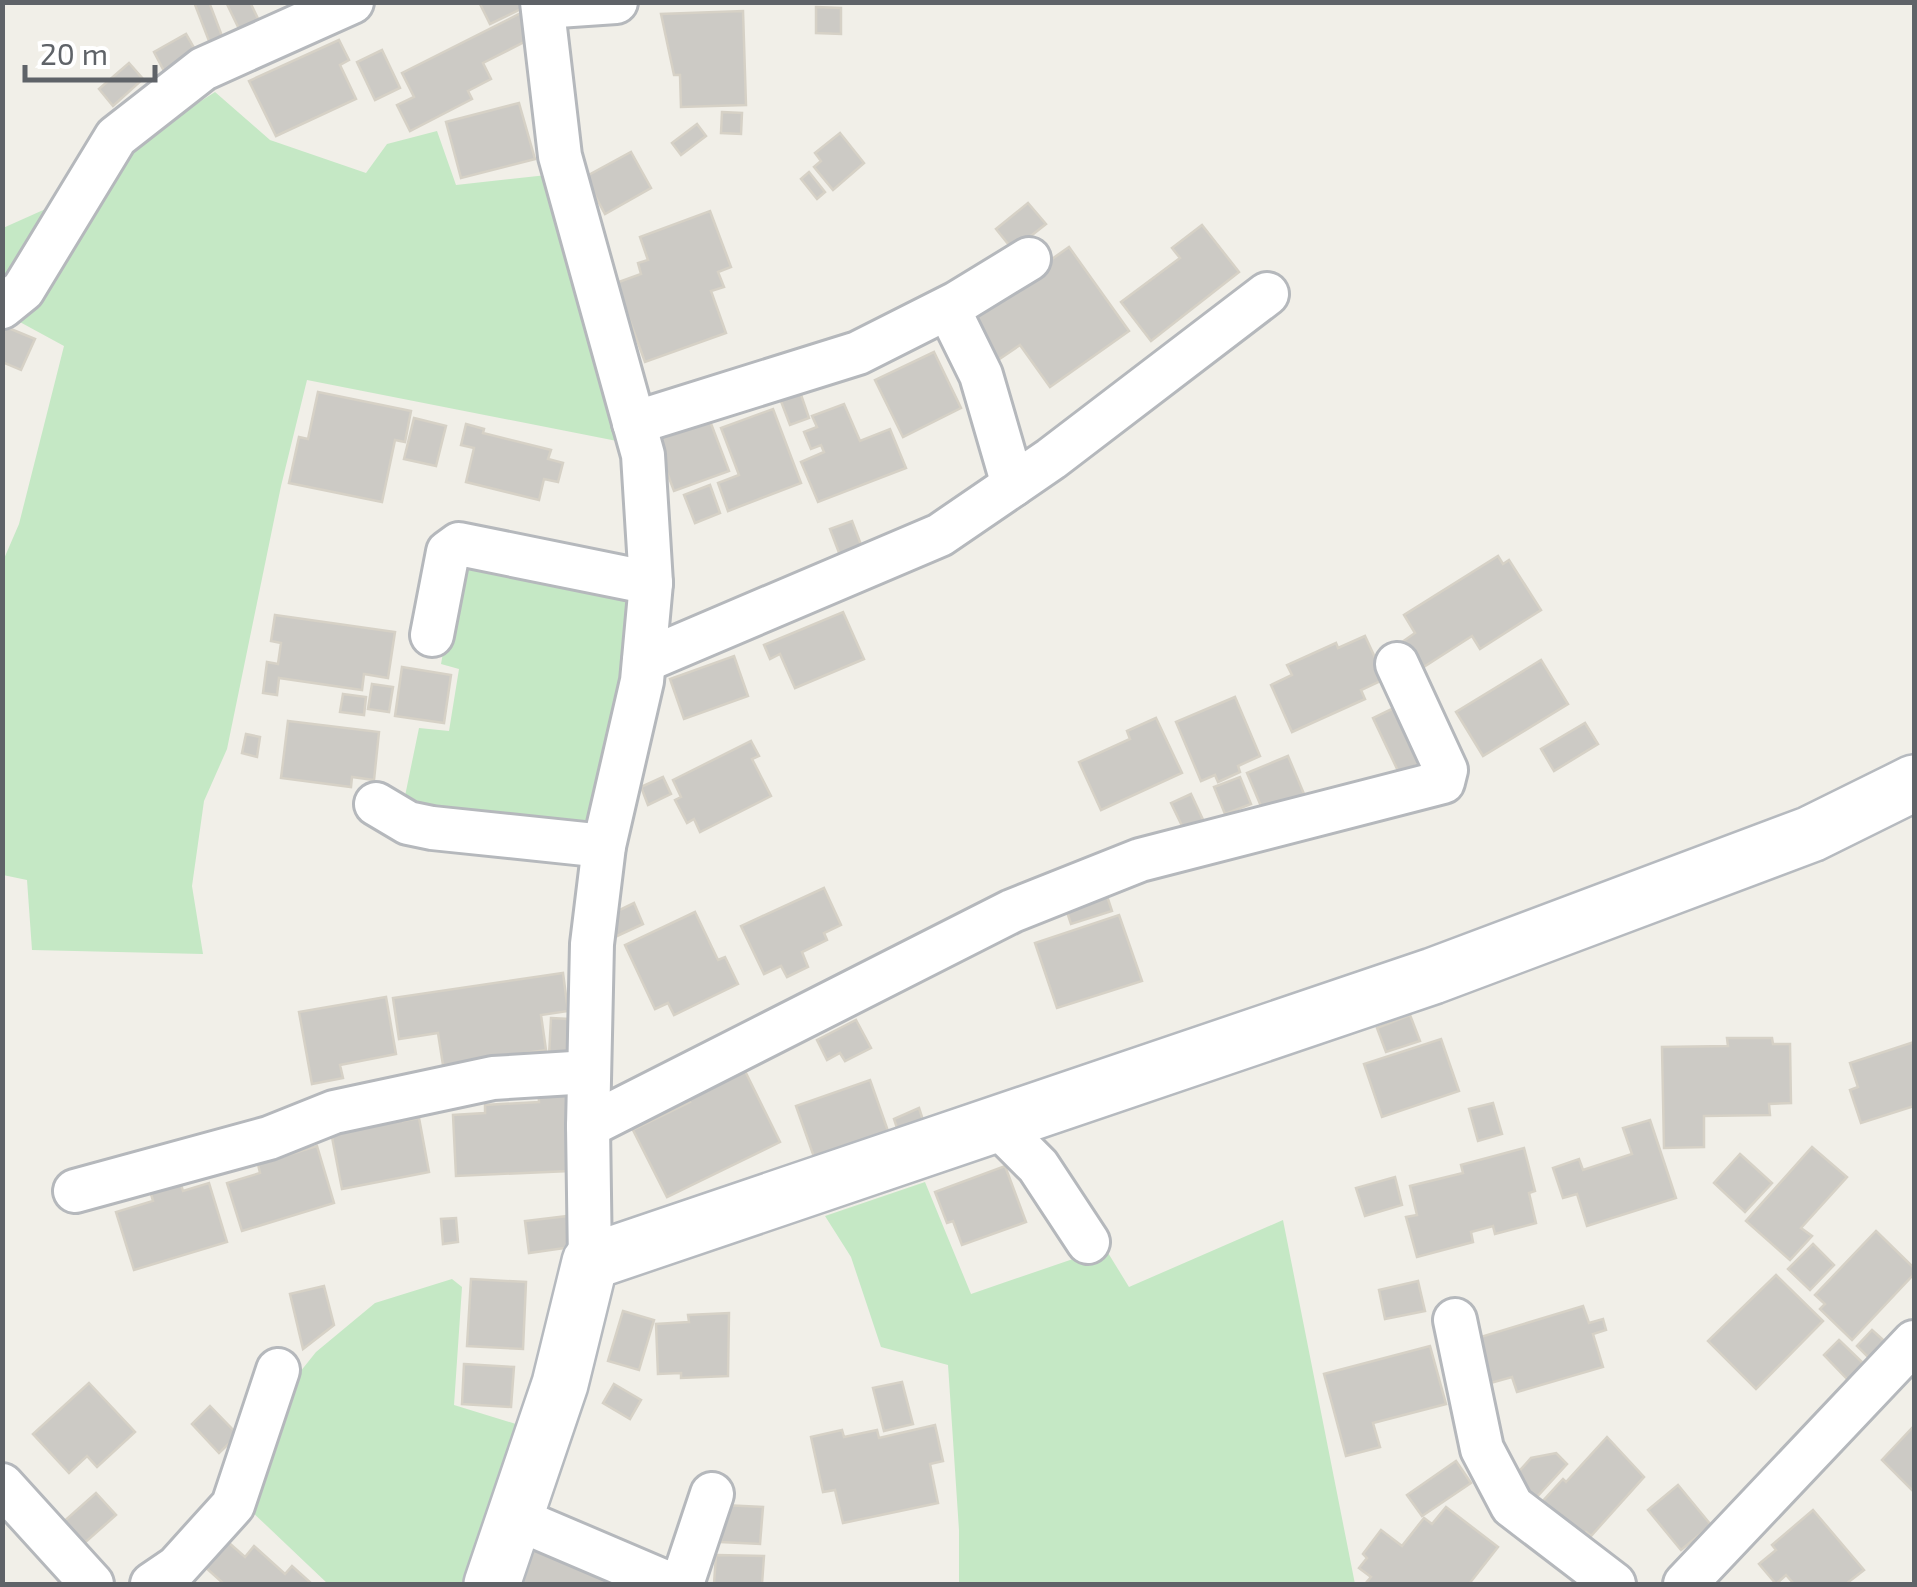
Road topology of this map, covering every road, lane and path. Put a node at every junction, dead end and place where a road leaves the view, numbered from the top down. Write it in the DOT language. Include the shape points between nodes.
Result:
graph roads {
  1 [pos="352,2"];
  2 [pos="616,2"];
  3 [pos="542,4"];
  4 [pos="1028,259"];
  5 [pos="1267,294"];
  6 [pos="2,307"];
  7 [pos="948,308"];
  8 [pos="634,423"];
  9 [pos="1013,485"];
  10 [pos="652,584"];
  11 [pos="432,634"];
  12 [pos="644,661"];
  13 [pos="1396,664"];
  14 [pos="1914,784"];
  15 [pos="376,804"];
  16 [pos="604,846"];
  17 [pos="589,1072"];
  18 [pos="588,1126"];
  19 [pos="997,1126"];
  20 [pos="74,1192"];
  21 [pos="1088,1242"];
  22 [pos="590,1262"];
  23 [pos="1456,1320"];
  24 [pos="1914,1342"];
  25 [pos="278,1370"];
  26 [pos="2,1485"];
  27 [pos="712,1494"];
  28 [pos="514,1518"];
  29 [pos="92,1584"];
  30 [pos="152,1584"];
  31 [pos="492,1584"];
  32 [pos="1614,1584"];
  33 [pos="1685,1584"];
  1 -- 6 [label="street" via="203,68 116,137 23,290"];
  2 -- 3 [label="street"];
  3 -- 8 [label="street" via="560,156"];
  4 -- 7 [label="street"];
  5 -- 9 [label="street"];
  7 -- 8 [label="street" via="858,352"];
  7 -- 9 [label="street" via="981,376"];
  8 -- 10 [label="street" via="643,455"];
  9 -- 12 [label="street" via="940,535"];
  10 -- 11 [label="street" via="459,544 448,552"];
  10 -- 12 [label="street"];
  12 -- 16 [label="street"];
  13 -- 18 [label="street" via="1446,770 1443,782 1140,860 1012,911"];
  14 -- 19 [label="street" via="1811,834 1434,976"];
  15 -- 16 [label="street" via="432,828"];
  16 -- 17 [label="street" via="592,944"];
  17 -- 18 [label="street"];
  17 -- 20 [label="street" via="493,1078 334,1112 269,1138"];
  18 -- 22 [label="street"];
  19 -- 21 [label="street" via="1038,1166"];
  19 -- 22 [label="street"];
  22 -- 28 [label="street" via="560,1384"];
  23 -- 32 [label="street" via="1482,1449 1512,1506"];
  24 -- 33 [label="street"];
  25 -- 30 [label="street" via="233,1505 177,1567"];
  26 -- 29 [label="street"];
  27 -- 28 [label="street" via="682,1581 670,1584"];
  28 -- 31 [label="street"];
}
